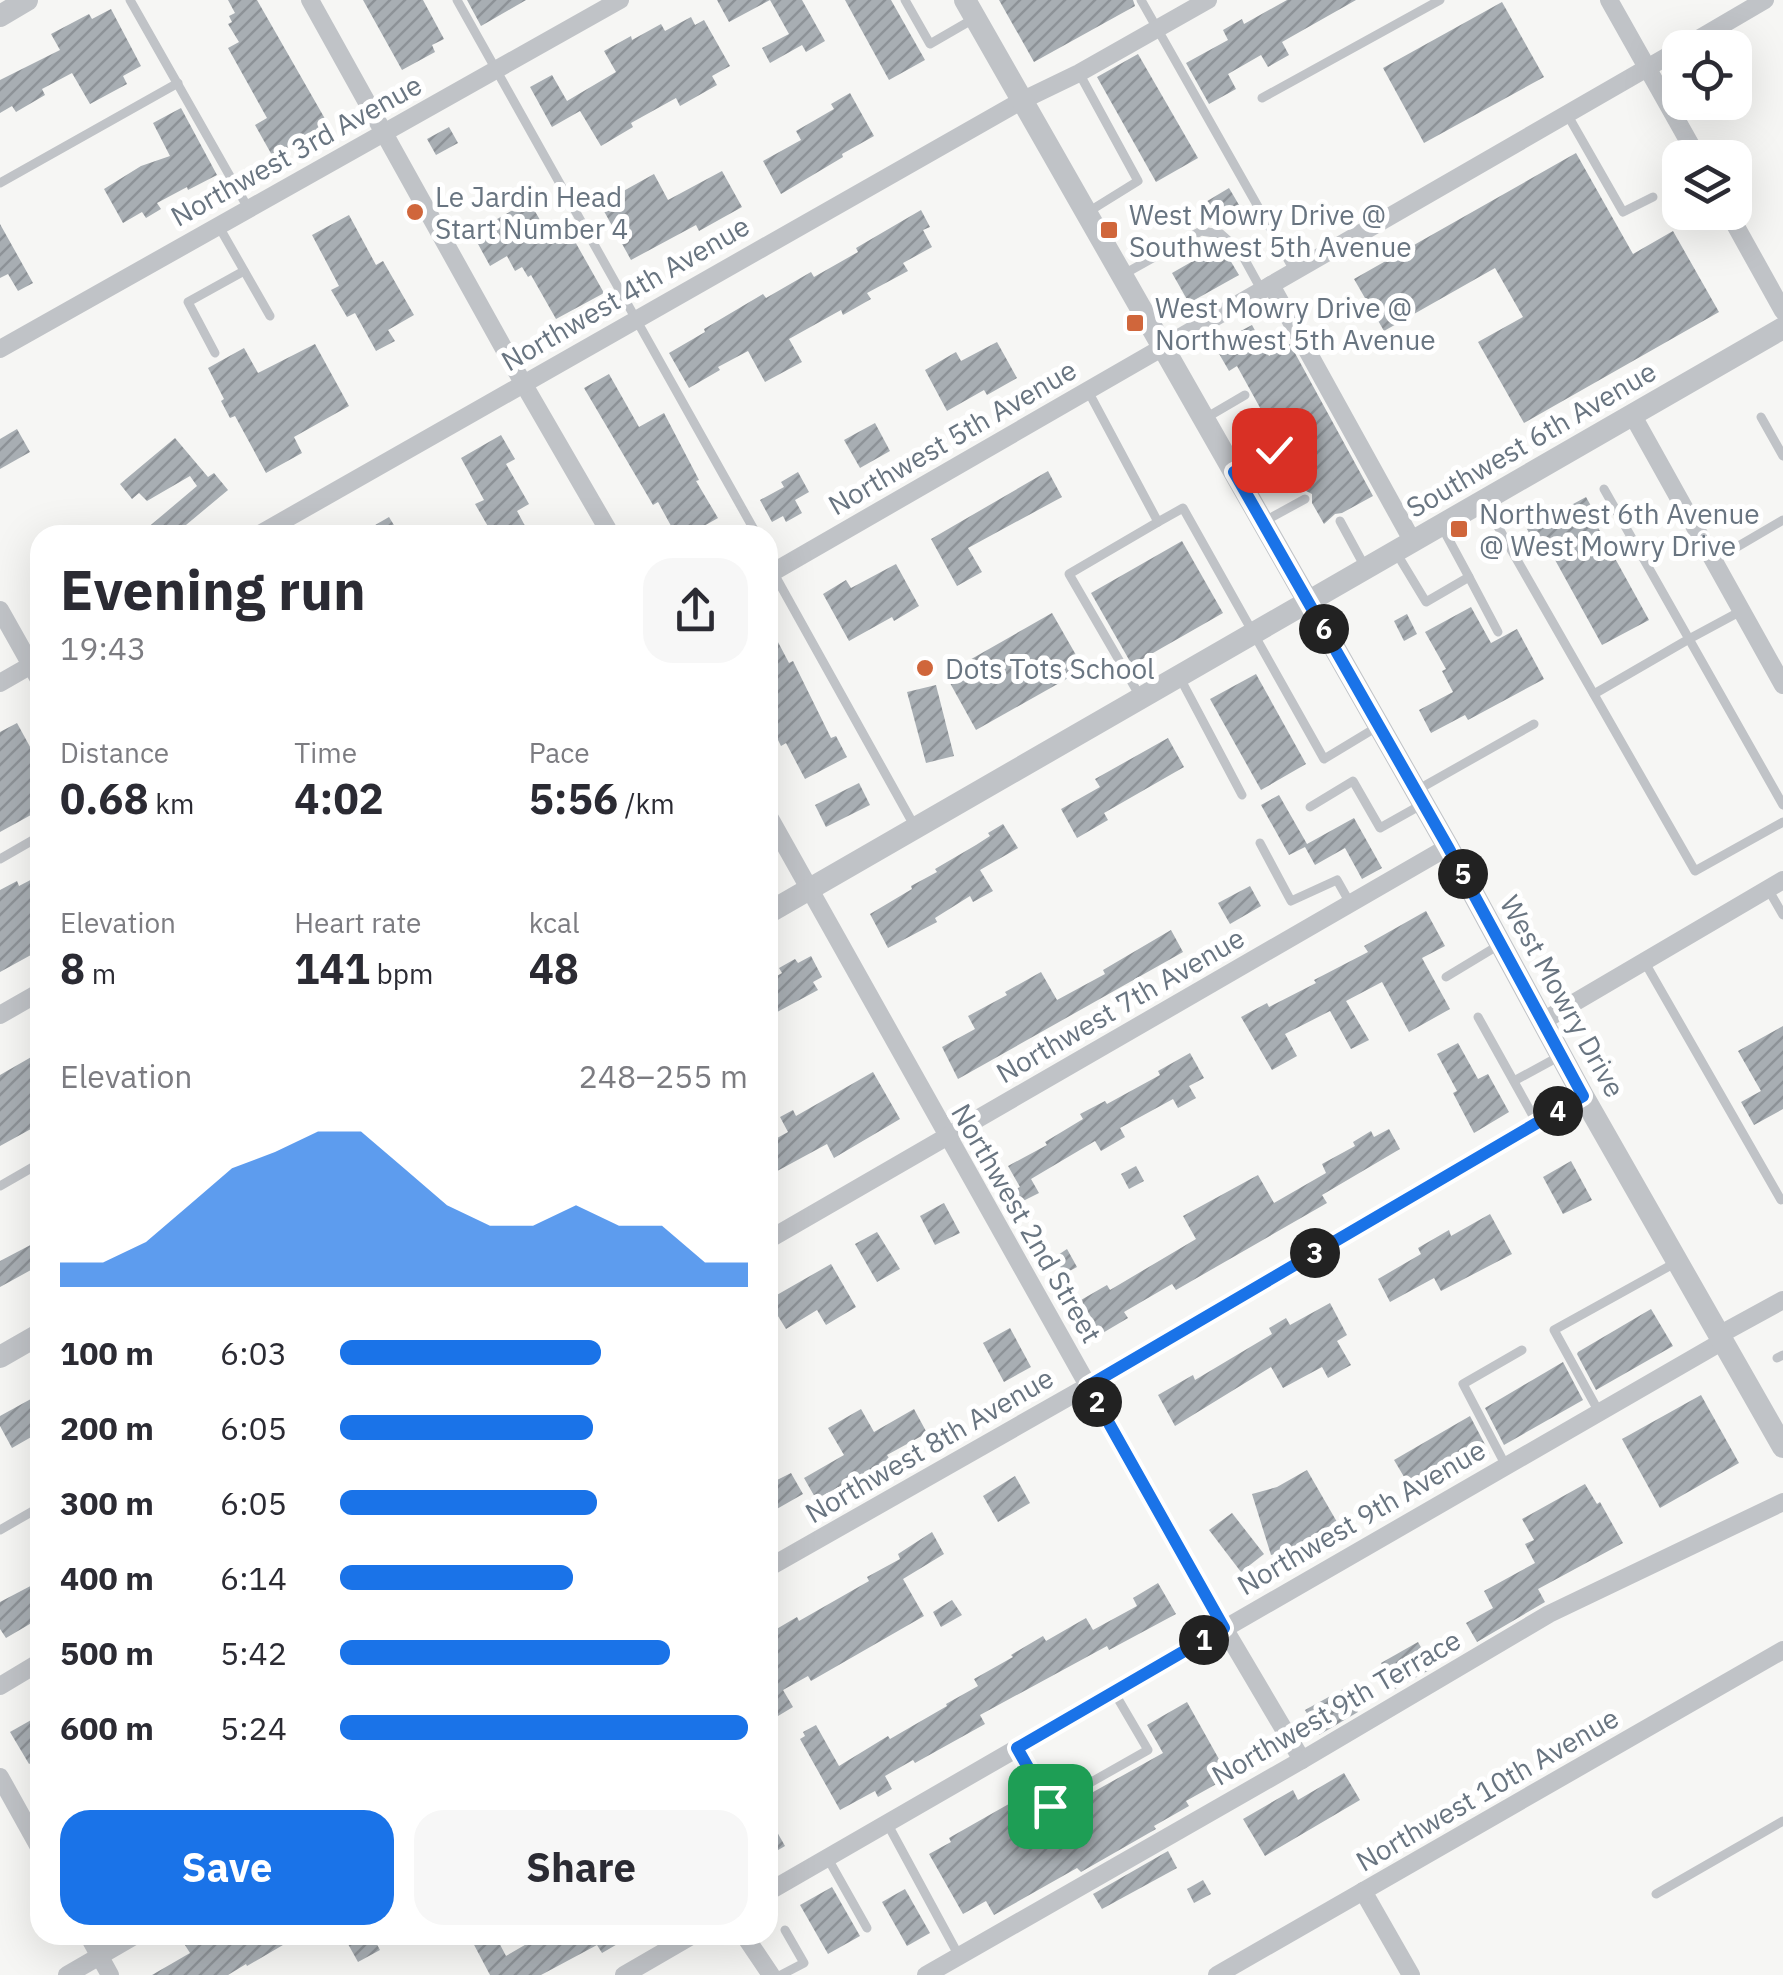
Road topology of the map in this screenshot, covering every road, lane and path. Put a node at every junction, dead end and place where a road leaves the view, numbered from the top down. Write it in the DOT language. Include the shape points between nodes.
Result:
graph roads {
  1 [pos="28,0"];
  2 [pos="130,0"];
  3 [pos="310,0"];
  4 [pos="457,0"];
  5 [pos="620,0"];
  6 [pos="905,0"];
  7 [pos="1141,0"];
  8 [pos="1208,0"];
  9 [pos="1440,0"];
  10 [pos="1609,0"];
  11 [pos="1765,0"];
  12 [pos="970,9"];
  13 [pos="0,16"];
  14 [pos="1157,28"];
  15 [pos="1712,30"];
  16 [pos="1662,59"];
  17 [pos="1647,67"];
  18 [pos="495,70"];
  19 [pos="1079,73"];
  20 [pos="178,84"];
  21 [pos="1262,98"];
  22 [pos="1021,101"];
  23 [pos="1567,114"];
  24 [pos="382,132"];
  25 [pos="1688,140"];
  26 [pos="0,183"];
  27 [pos="1654,196"];
  28 [pos="248,208"];
  29 [pos="1086,213"];
  30 [pos="218,225"];
  31 [pos="1738,230"];
  32 [pos="244,272"];
  33 [pos="1294,272"];
  34 [pos="1122,275"];
  35 [pos="1267,288"];
  36 [pos="1783,311"];
  37 [pos="270,316"];
  38 [pos="637,318"];
  39 [pos="1783,328"];
  40 [pos="1164,348"];
  41 [pos="0,349"];
  42 [pos="215,353"];
  43 [pos="523,383"];
  44 [pos="1088,391"];
  45 [pos="1245,395"];
  46 [pos="1633,416"];
  47 [pos="1760,417"];
  48 [pos="1204,419"];
  49 [pos="1274,450"];
  50 [pos="1783,456"];
  51 [pos="1234,472"];
  52 [pos="1604,488"];
  53 [pos="1305,500"];
  54 [pos="1484,501"];
  55 [pos="1783,520"];
  56 [pos="1340,521"];
  57 [pos="1158,522"];
  58 [pos="1263,522"];
  59 [pos="275,525"];
  60 [pos="605,525"];
  61 [pos="751,525"];
  62 [pos="1441,526"];
  63 [pos="1404,547"];
  64 [pos="1714,560"];
  65 [pos="778,563"];
  66 [pos="1366,569"];
  67 [pos="1469,577"];
  68 [pos="778,580"];
  69 [pos="1308,602"];
  70 [pos="0,610"];
  71 [pos="1741,611"];
  72 [pos="1498,632"];
  73 [pos="1252,634"];
  74 [pos="1690,639"];
  75 [pos="30,658"];
  76 [pos="30,672"];
  77 [pos="1179,676"];
  78 [pos="0,683"];
  79 [pos="1783,686"];
  80 [pos="1594,694"];
  81 [pos="1141,698"];
  82 [pos="1534,724"];
  83 [pos="1379,726"];
  84 [pos="1242,795"];
  85 [pos="1420,797"];
  86 [pos="1310,806"];
  87 [pos="1783,806"];
  88 [pos="1783,822"];
  89 [pos="916,828"];
  90 [pos="778,834"];
  91 [pos="30,842"];
  92 [pos="1260,843"];
  93 [pos="1448,847"];
  94 [pos="0,859"];
  95 [pos="1776,884"];
  96 [pos="808,890"];
  97 [pos="1350,902"];
  98 [pos="778,907"];
  99 [pos="1783,915"];
  100 [pos="1501,944"];
  101 [pos="1644,961"];
  102 [pos="1446,976"];
  103 [pos="30,998"];
  104 [pos="0,1015"];
  105 [pos="1478,1017"];
  106 [pos="1543,1020"];
  107 [pos="1562,1056"];
  108 [pos="1514,1081"];
  109 [pos="1583,1096"];
  110 [pos="1537,1123"];
  111 [pos="947,1137"];
  112 [pos="30,1169"];
  113 [pos="0,1186"];
  114 [pos="1782,1201"];
  115 [pos="778,1234"];
  116 [pos="1678,1262"];
  117 [pos="1783,1300"];
  118 [pos="1721,1338"];
  119 [pos="30,1340"];
  120 [pos="1522,1350"];
  121 [pos="0,1358"];
  122 [pos="1088,1386"];
  123 [pos="1599,1412"];
  124 [pos="1783,1447"];
  125 [pos="1506,1466"];
  126 [pos="1783,1502"];
  127 [pos="30,1513"];
  128 [pos="0,1530"];
  129 [pos="778,1562"];
  130 [pos="1224,1628"];
  131 [pos="1783,1650"];
  132 [pos="30,1668"];
  133 [pos="0,1686"];
  134 [pos="1114,1692"];
  135 [pos="1017,1748"];
  136 [pos="1302,1760"];
  137 [pos="0,1777"];
  138 [pos="888,1822"];
  139 [pos="1783,1822"];
  140 [pos="30,1831"];
  141 [pos="828,1858"];
  142 [pos="778,1886"];
  143 [pos="1363,1891"];
  144 [pos="1656,1894"];
  145 [pos="867,1928"];
  146 [pos="785,1930"];
  147 [pos="94,1945"];
  148 [pos="119,1945"];
  149 [pos="676,1945"];
  150 [pos="752,1945"];
  151 [pos="100,1956"];
  152 [pos="959,1956"];
  153 [pos="68,1975"];
  154 [pos="110,1975"];
  155 [pos="624,1975"];
  156 [pos="771,1975"];
  157 [pos="781,1975"];
  158 [pos="926,1975"];
  159 [pos="1217,1975"];
  160 [pos="1411,1975"];
  1 -- 13 [label="street"];
  2 -- 20 [label="lane"];
  3 -- 24 [label="street"];
  4 -- 18 [label="lane"];
  5 -- 18 [label="street, Northwest 3rd Avenue"];
  6 -- 12 [label="lane" via="930,44"];
  7 -- 14 [label="lane"];
  8 -- 14 [label="street, Northwest 4th Avenue"];
  9 -- 21 [label="lane"];
  10 -- 17 [label="street"];
  11 -- 15 [label="street, Northwest 5th Avenue"];
  12 -- 22 [label="street, West Mowry Drive"];
  14 -- 19 [label="street, Northwest 4th Avenue"];
  14 -- 33 [label="lane"];
  16 -- 17 [label="street, Northwest 5th Avenue"];
  17 -- 23 [label="street, Northwest 5th Avenue"];
  17 -- 25 [label="street"];
  18 -- 24 [label="street, Northwest 3rd Avenue"];
  18 -- 38 [label="lane"];
  19 -- 22 [label="street, Northwest 4th Avenue"];
  19 -- 29 [label="lane" via="1138,182"];
  20 -- 26 [label="lane"];
  20 -- 28 [label="lane"];
  22 -- 29 [label="street, West Mowry Drive"];
  22 -- 38 [label="street, Northwest 4th Avenue"];
  23 -- 27 [label="lane" via="1623,212"];
  23 -- 33 [label="street, Northwest 5th Avenue"];
  24 -- 28 [label="street, Northwest 3rd Avenue"];
  24 -- 43 [label="street"];
  28 -- 30 [label="street, Northwest 3rd Avenue"];
  29 -- 34 [label="street, West Mowry Drive"];
  30 -- 32 [label="lane"];
  30 -- 41 [label="street, Northwest 3rd Avenue"];
  31 -- 36 [label="street"];
  32 -- 37 [label="lane"];
  32 -- 42 [label="lane" via="188,302"];
  33 -- 35 [label="street, Northwest 5th Avenue"];
  34 -- 35 [label="lane" via="1201,231 1222,234"];
  34 -- 40 [label="street, West Mowry Drive"];
  35 -- 40 [label="street, Northwest 5th Avenue"];
  35 -- 63 [label="street"];
  38 -- 43 [label="street, Northwest 4th Avenue"];
  38 -- 61 [label="lane"];
  39 -- 46 [label="street, Southwest 6th Avenue"];
  40 -- 44 [label="street, Northwest 5th Avenue"];
  40 -- 48 [label="street, West Mowry Drive"];
  43 -- 59 [label="street, Northwest 4th Avenue"];
  43 -- 60 [label="street"];
  44 -- 57 [label="lane"];
  44 -- 65 [label="street, Northwest 5th Avenue"];
  45 -- 48 [label="lane"];
  46 -- 54 [label="street, Southwest 6th Avenue"];
  46 -- 64 [label="street"];
  47 -- 50 [label="lane"];
  48 -- 51 [label="street, West Mowry Drive"];
  49 -- 51 [label="lane"];
  51 -- 58 [label="street, West Mowry Drive"];
  52 -- 74 [label="lane"];
  53 -- 58 [label="lane"];
  54 -- 62 [label="street, Southwest 6th Avenue"];
  54 -- 80 [label="lane"];
  55 -- 64 [label="lane"];
  56 -- 66 [label="lane"];
  57 -- 73 [label="lane" via="1183,508"];
  57 -- 81 [label="lane" via="1069,574"];
  58 -- 69 [label="street, West Mowry Drive"];
  62 -- 63 [label="street, Southwest 6th Avenue"];
  62 -- 67 [label="lane"];
  63 -- 66 [label="street, Southwest 6th Avenue"];
  63 -- 67 [label="lane" via="1426,602"];
  64 -- 71 [label="street"];
  66 -- 69 [label="street, Southwest 6th Avenue"];
  67 -- 72 [label="lane"];
  68 -- 89 [label="lane"];
  69 -- 73 [label="street, Southwest 6th Avenue"];
  69 -- 83 [label="street, West Mowry Drive"];
  70 -- 75 [label="street"];
  71 -- 74 [label="lane"];
  71 -- 79 [label="street"];
  73 -- 77 [label="street, Southwest 6th Avenue"];
  73 -- 83 [label="lane" via="1324,759"];
  74 -- 80 [label="lane"];
  74 -- 87 [label="lane"];
  76 -- 78 [label="street"];
  77 -- 81 [label="street, Southwest 6th Avenue"];
  77 -- 84 [label="lane"];
  80 -- 88 [label="lane" via="1695,871"];
  81 -- 89 [label="street, Southwest 6th Avenue"];
  82 -- 85 [label="lane"];
  83 -- 85 [label="street, West Mowry Drive"];
  85 -- 86 [label="lane" via="1380,828 1353,781"];
  85 -- 93 [label="street, West Mowry Drive"];
  89 -- 96 [label="street, Southwest 6th Avenue"];
  90 -- 96 [label="street, Northwest 2nd Street"];
  91 -- 94 [label="lane"];
  92 -- 97 [label="lane" via="1291,901 1337,880"];
  93 -- 97 [label="street, Northwest 7th Avenue"];
  93 -- 100 [label="street, West Mowry Drive"];
  95 -- 99 [label="lane"];
  95 -- 101 [label="street"];
  96 -- 98 [label="street, Southwest 6th Avenue"];
  96 -- 111 [label="street, Northwest 2nd Street"];
  97 -- 111 [label="street, Northwest 7th Avenue"];
  100 -- 102 [label="lane"];
  100 -- 106 [label="street, West Mowry Drive"];
  101 -- 106 [label="street"];
  101 -- 114 [label="lane"];
  103 -- 104 [label="street"];
  105 -- 108 [label="lane"];
  106 -- 107 [label="street, West Mowry Drive"];
  107 -- 108 [label="lane"];
  107 -- 109 [label="street, West Mowry Drive"];
  108 -- 110 [label="lane"];
  109 -- 110 [label="street, Northwest 8th Avenue"];
  109 -- 116 [label="street, West Mowry Drive"];
  110 -- 122 [label="street, Northwest 8th Avenue"];
  111 -- 115 [label="street, Northwest 7th Avenue"];
  111 -- 122 [label="street, Northwest 2nd Street"];
  112 -- 113 [label="lane"];
  116 -- 118 [label="street, West Mowry Drive"];
  116 -- 123 [label="lane" via="1554,1330"];
  117 -- 118 [label="street, Northwest 9th Avenue"];
  118 -- 123 [label="street, Northwest 9th Avenue"];
  118 -- 124 [label="street, West Mowry Drive"];
  119 -- 121 [label="street"];
  120 -- 125 [label="lane" via="1464,1384"];
  122 -- 129 [label="street, Northwest 8th Avenue"];
  122 -- 130 [label="street, Northwest 2nd Street"];
  123 -- 125 [label="street, Northwest 9th Avenue"];
  125 -- 130 [label="street, Northwest 9th Avenue"];
  126 -- 136 [label="street, Northwest 9th Terrace" via="1548,1614"];
  127 -- 128 [label="lane"];
  130 -- 134 [label="street, Northwest 9th Avenue"];
  130 -- 136 [label="street, Northwest 2nd Street"];
  131 -- 143 [label="street, Northwest 10th Avenue"];
  132 -- 133 [label="street"];
  134 -- 135 [label="street, Northwest 9th Avenue"];
  134 -- 135 [label="lane" via="1148,1750 1050,1806"];
  135 -- 138 [label="street, Northwest 9th Avenue"];
  136 -- 152 [label="street, Northwest 9th Terrace"];
  137 -- 140 [label="street"];
  138 -- 141 [label="street, Northwest 9th Avenue"];
  138 -- 152 [label="lane"];
  139 -- 144 [label="lane"];
  141 -- 142 [label="street, Northwest 9th Avenue"];
  141 -- 145 [label="lane"];
  143 -- 159 [label="street, Northwest 10th Avenue"];
  143 -- 160 [label="street"];
  146 -- 157 [label="lane" via="804,1962"];
  147 -- 151 [label="street"];
  148 -- 151 [label="street"];
  149 -- 155 [label="street"];
  150 -- 156 [label="street"];
  151 -- 153 [label="street"];
  151 -- 154 [label="street"];
  152 -- 158 [label="street, Northwest 9th Terrace"];
}
